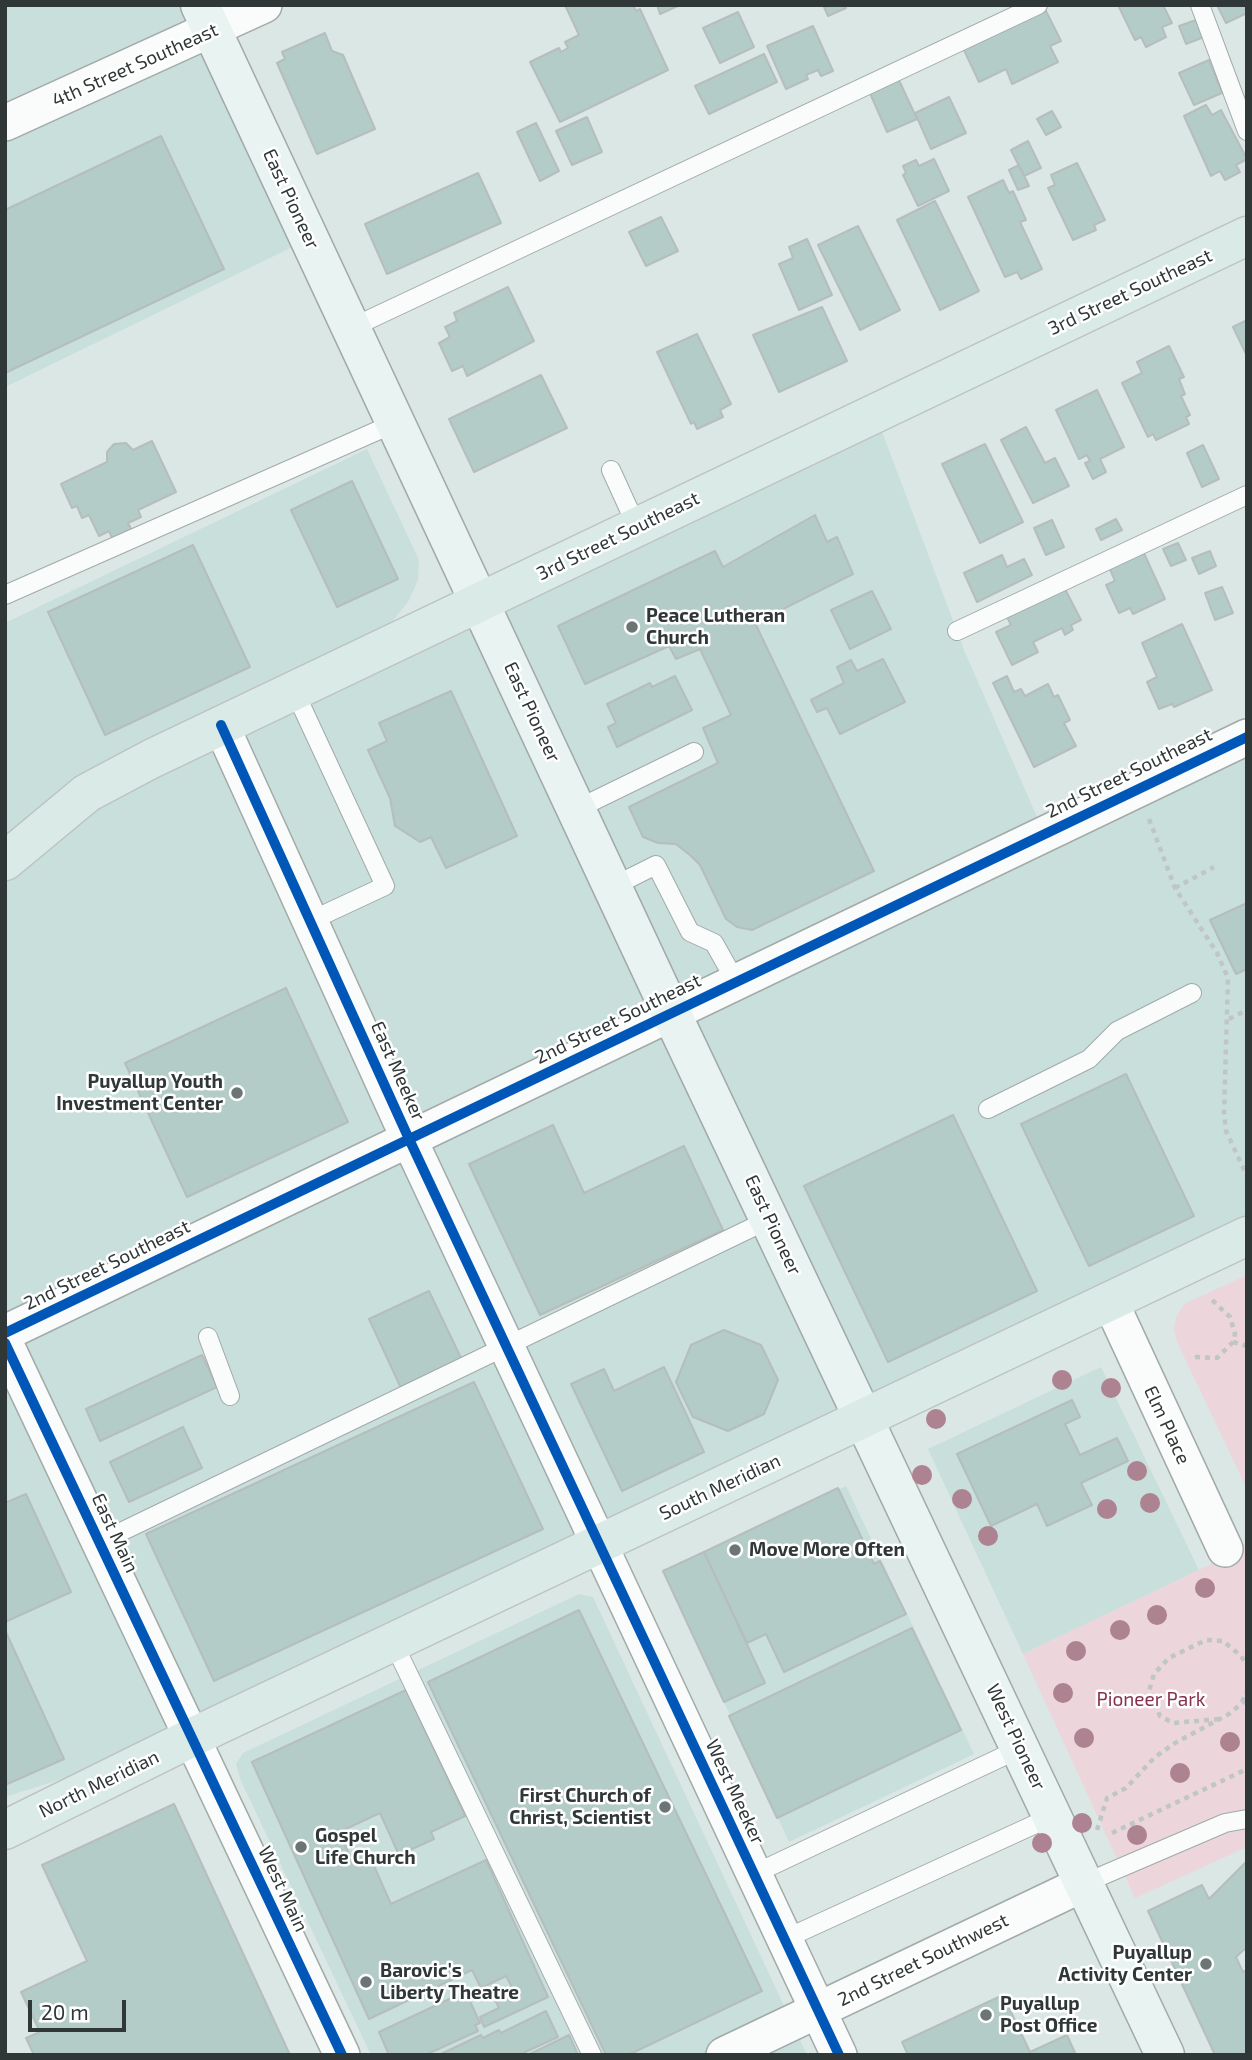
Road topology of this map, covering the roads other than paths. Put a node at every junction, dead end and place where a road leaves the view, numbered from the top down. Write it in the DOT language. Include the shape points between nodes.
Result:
graph roads {
  1 [pos="264,5"];
  2 [pos="1038,5"];
  3 [pos="1200,5"];
  4 [pos="206,18"];
  5 [pos="5,123"];
  6 [pos="1247,131"];
  7 [pos="1247,236"];
  8 [pos="351,328"];
  9 [pos="395,422"];
  10 [pos="611,470"];
  11 [pos="1247,495"];
  12 [pos="637,527"];
  13 [pos="5,595"];
  14 [pos="480,601"];
  15 [pos="957,631"];
  16 [pos="295,690"];
  17 [pos="221,725"];
  18 [pos="1247,737"];
  19 [pos="694,752"];
  20 [pos="577,809"];
  21 [pos="5,861"];
  22 [pos="612,887"];
  23 [pos="310,921"];
  24 [pos="736,982"];
  25 [pos="1192,993"];
  26 [pos="671,1013"];
  27 [pos="988,1109"];
  28 [pos="409,1139"];
  29 [pos="770,1219"];
  30 [pos="1247,1236"];
  31 [pos="1110,1301"];
  32 [pos="5,1333"];
  33 [pos="208,1337"];
  34 [pos="5,1343"];
  35 [pos="507,1347"];
  36 [pos="230,1396"];
  37 [pos="866,1419"];
  38 [pos="100,1542"];
  39 [pos="599,1544"];
  40 [pos="1225,1549"];
  41 [pos="393,1642"];
  42 [pos="193,1737"];
  43 [pos="1021,1748"];
  44 [pos="1053,1816"];
  45 [pos="1247,1819"];
  46 [pos="5,1830"];
  47 [pos="754,1874"];
  48 [pos="1085,1883"];
  49 [pos="785,1939"];
  50 [pos="818,2010"];
  51 [pos="342,2055"];
  52 [pos="592,2055"];
  53 [pos="724,2055"];
  54 [pos="839,2055"];
  55 [pos="1166,2055"];
  1 -- 4 [label="street, 4th Street Southeast"];
  2 -- 8 [label="lane"];
  3 -- 6 [label="lane"];
  4 -- 5 [label="street, 4th Street Southeast"];
  4 -- 8 [label="main road, East Pioneer"];
  7 -- 12 [label="main road, 3rd Street Southeast"];
  8 -- 9 [label="main road, East Pioneer"];
  9 -- 13 [label="lane"];
  9 -- 14 [label="main road, East Pioneer"];
  10 -- 12 [label="lane"];
  11 -- 15 [label="lane"];
  12 -- 14 [label="main road, 3rd Street Southeast"];
  14 -- 16 [label="main road, 3rd Street Southeast"];
  14 -- 20 [label="main road, East Pioneer"];
  16 -- 17 [label="main road, 3rd Street Southeast"];
  16 -- 23 [label="lane" via="386,886"];
  17 -- 21 [label="main road, 3rd Street Southeast" via="88,793"];
  17 -- 23 [label="street, East Meeker"];
  18 -- 24 [label="street, 2nd Street Southeast"];
  19 -- 20 [label="lane"];
  20 -- 22 [label="main road, East Pioneer"];
  22 -- 24 [label="lane" via="656,865 690,932 714,943"];
  22 -- 26 [label="main road, East Pioneer"];
  23 -- 28 [label="street, East Meeker"];
  24 -- 26 [label="street, 2nd Street Southeast"];
  25 -- 27 [label="lane" via="1117,1031 1089,1059"];
  26 -- 28 [label="street, 2nd Street Southeast"];
  26 -- 29 [label="main road, East Pioneer"];
  28 -- 32 [label="street, 2nd Street Southeast"];
  28 -- 35 [label="street, East Meeker"];
  29 -- 35 [label="lane"];
  29 -- 37 [label="main road, East Pioneer"];
  30 -- 31 [label="main road, South Meridian"];
  31 -- 37 [label="main road, South Meridian"];
  31 -- 40 [label="street, Elm Place"];
  33 -- 36 [label="lane"];
  34 -- 38 [label="street, East Main"];
  35 -- 38 [label="lane"];
  35 -- 39 [label="street, East Meeker"];
  37 -- 39 [label="main road, South Meridian"];
  37 -- 43 [label="main road, West Pioneer"];
  38 -- 42 [label="street, East Main"];
  39 -- 41 [label="main road, South Meridian"];
  39 -- 47 [label="street, West Meeker"];
  41 -- 42 [label="main road, South Meridian"];
  41 -- 52 [label="lane"];
  42 -- 46 [label="main road, North Meridian"];
  42 -- 51 [label="street, West Main"];
  43 -- 44 [label="main road, West Pioneer"];
  43 -- 47 [label="lane"];
  44 -- 48 [label="main road, West Pioneer"];
  44 -- 49 [label="lane"];
  45 -- 48 [label="lane" via="1225,1823"];
  47 -- 49 [label="street, West Meeker"];
  48 -- 50 [label="street, 2nd Street Southwest"];
  48 -- 55 [label="main road, West Pioneer"];
  49 -- 50 [label="street, West Meeker"];
  50 -- 53 [label="street, 2nd Street Southwest"];
  50 -- 54 [label="street, West Meeker"];
}
